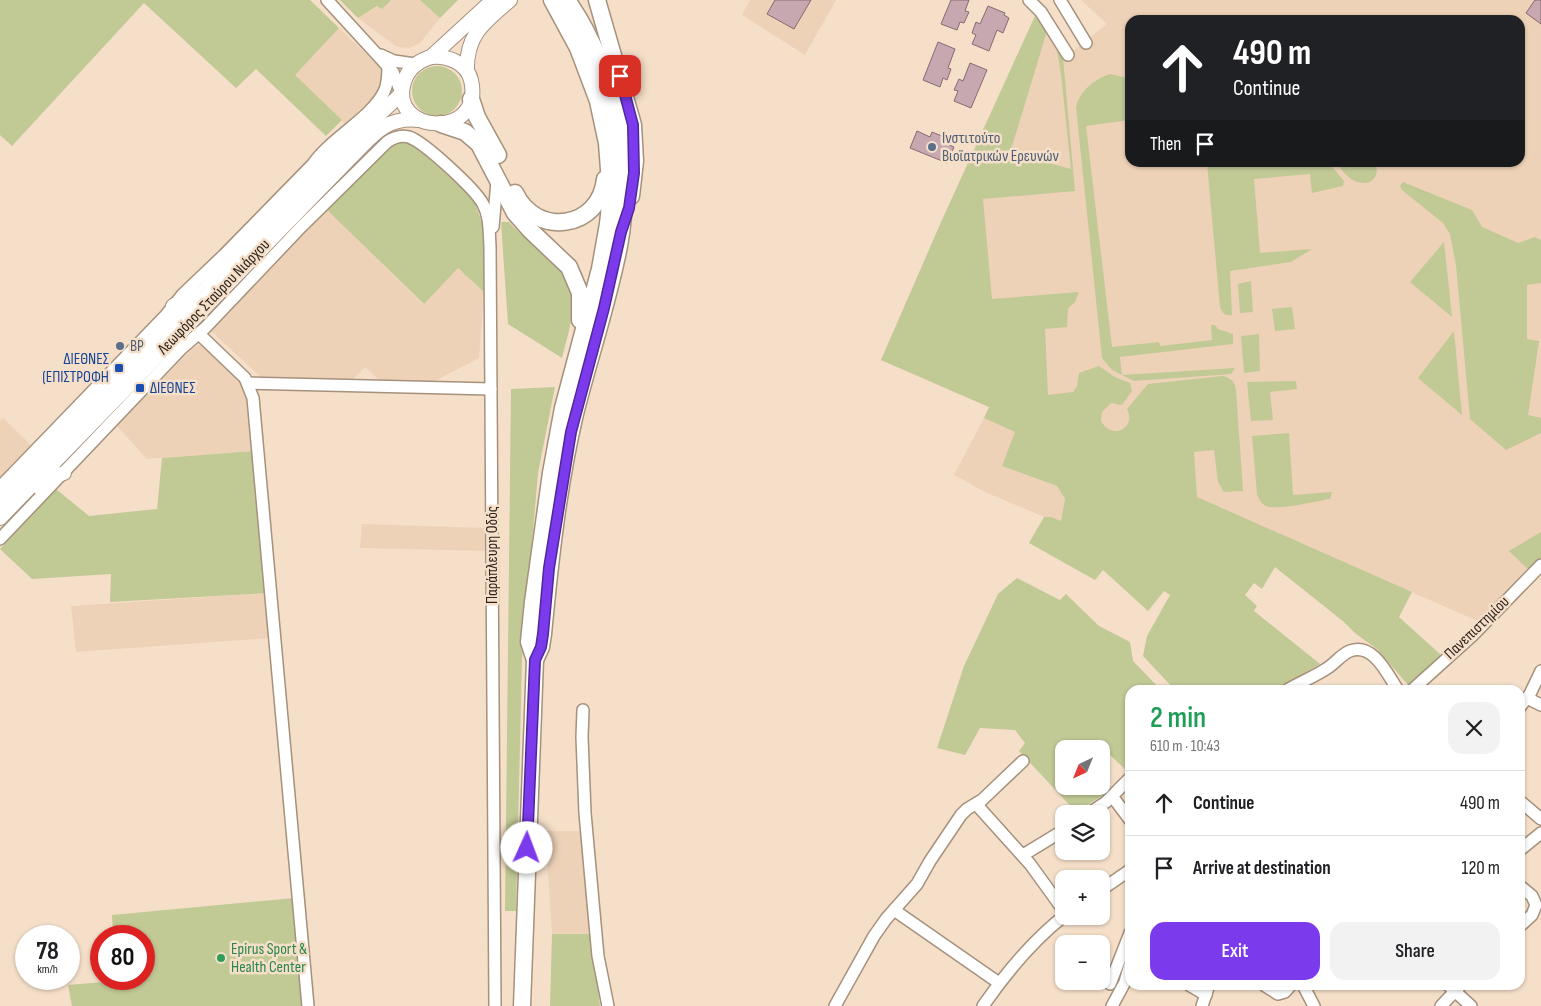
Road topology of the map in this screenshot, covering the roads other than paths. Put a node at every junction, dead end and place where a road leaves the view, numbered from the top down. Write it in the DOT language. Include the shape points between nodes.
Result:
graph roads {
  1 [pos="326,0"];
  2 [pos="493,0"];
  3 [pos="510,0"];
  4 [pos="552,0"];
  5 [pos="567,0"];
  6 [pos="597,0"];
  7 [pos="1029,0"];
  8 [pos="1060,0"];
  9 [pos="1086,43"];
  10 [pos="372,48"];
  11 [pos="1068,55"];
  12 [pos="431,57"];
  13 [pos="415,64"];
  14 [pos="388,66"];
  15 [pos="467,72"];
  16 [pos="401,94"];
  17 [pos="471,99"];
  18 [pos="419,120"];
  19 [pos="441,124"];
  20 [pos="345,146"];
  21 [pos="609,158"];
  22 [pos="313,164"];
  23 [pos="497,179"];
  24 [pos="621,232"];
  25 [pos="489,239"];
  26 [pos="208,288"];
  27 [pos="173,306"];
  28 [pos="197,314"];
  29 [pos="198,334"];
  30 [pos="578,352"];
  31 [pos="248,383"];
  32 [pos="491,389"];
  33 [pos="64,473"];
  34 [pos="0,487"];
  35 [pos="0,502"];
  36 [pos="0,518"];
  37 [pos="0,538"];
  38 [pos="1541,565"];
  39 [pos="535,660"];
  40 [pos="1541,671"];
  41 [pos="1297,685"];
  42 [pos="1394,685"];
  43 [pos="1418,685"];
  44 [pos="1525,700"];
  45 [pos="1525,702"];
  46 [pos="1541,705"];
  47 [pos="583,710"];
  48 [pos="1023,761"];
  49 [pos="1125,783"];
  50 [pos="1112,796"];
  51 [pos="976,804"];
  52 [pos="1100,805"];
  53 [pos="1525,805"];
  54 [pos="1125,813"];
  55 [pos="1541,818"];
  56 [pos="1541,832"];
  57 [pos="1055,835"];
  58 [pos="1525,846"];
  59 [pos="1022,855"];
  60 [pos="1125,873"];
  61 [pos="1110,884"];
  62 [pos="1525,890"];
  63 [pos="1055,899"];
  64 [pos="894,910"];
  65 [pos="1525,922"];
  66 [pos="1055,924"];
  67 [pos="1125,946"];
  68 [pos="1125,982"];
  69 [pos="999,983"];
  70 [pos="1110,984"];
  71 [pos="1272,990"];
  72 [pos="1286,990"];
  73 [pos="1306,990"];
  74 [pos="1452,990"];
  75 [pos="1457,990"];
  76 [pos="1313,1005"];
  77 [pos="308,1006"];
  78 [pos="495,1006"];
  79 [pos="522,1006"];
  80 [pos="608,1006"];
  81 [pos="835,1006"];
  82 [pos="983,1006"];
  83 [pos="1112,1006"];
  84 [pos="1441,1006"];
  85 [pos="1470,1006"];
  1 -- 10 [label="street"];
  2 -- 12 [label="main road"];
  3 -- 15 [label="main road" via="473,36"];
  4 -- 21 [label="highway" via="589,74"];
  5 -- 24 [label="highway" via="591,43 613,102 622,152"];
  6 -- 24 [label="highway" via="633,125 634,173 629,208"];
  7 -- 11 [label="street" via="1041,12"];
  8 -- 9 [label="street"];
  10 -- 13 [label="street" via="388,59"];
  10 -- 14 [label="street"];
  12 -- 13 [label="main road"];
  12 -- 15 [label="main road" via="458,62"];
  13 -- 16 [label="main road" via="406,76"];
  14 -- 16 [label="street" via="398,80"];
  14 -- 22 [label="street" via="388,78 380,99 323,150"];
  15 -- 17 [label="main road" via="471,80"];
  16 -- 18 [label="main road" via="407,108"];
  16 -- 20 [label="main road, Λεωφόρος Σταύρου Νιάρχου"];
  17 -- 19 [label="main road" via="465,112 457,119"];
  17 -- 21 [label="highway" via="477,118 517,197 525,208 541,219 556,223 570,221 593,208 604,189"];
  18 -- 19 [label="main road"];
  18 -- 28 [label="main road, Λεωφόρος Σταύρου Νιάρχου" via="400,119 384,126"];
  19 -- 23 [label="highway" via="465,132 476,140"];
  20 -- 22 [label="main road" via="331,151"];
  20 -- 26 [label="main road, Λεωφόρος Σταύρου Νιάρχου"];
  21 -- 30 [label="highway" via="608,224"];
  22 -- 27 [label="street"];
  23 -- 25 [label="street"];
  23 -- 30 [label="highway" via="524,225 566,262 575,277 582,303"];
  24 -- 39 [label="highway" via="571,432 549,568 541,647"];
  25 -- 29 [label="street, Παράπλευρη Οδός" via="487,215 479,198 423,145 411,138 398,137 384,144"];
  25 -- 32 [label="street, Παράπλευρη Οδός"];
  26 -- 27 [label="main road"];
  26 -- 35 [label="main road, Λεωφόρος Σταύρου Νιάρχου"];
  27 -- 34 [label="street"];
  28 -- 29 [label="main road"];
  28 -- 36 [label="main road, Λεωφόρος Σταύρου Νιάρχου"];
  29 -- 31 [label="street"];
  29 -- 33 [label="street"];
  30 -- 39 [label="highway" via="563,408 541,542 529,642"];
  31 -- 32 [label="street"];
  31 -- 77 [label="street" via="256,416"];
  32 -- 78 [label="street, Παράπλευρη Οδός"];
  33 -- 36 [label="main road" via="50,478 17,510"];
  33 -- 37 [label="street"];
  38 -- 43 [label="street, Πανεπιστημίου" via="1473,635"];
  39 -- 79 [label="highway"];
  40 -- 44 [label="street"];
  41 -- 42 [label="street" via="1355,650 1374,657"];
  45 -- 46 [label="street"];
  47 -- 80 [label="street" via="582,737 596,940"];
  48 -- 51 [label="street"];
  49 -- 50 [label="street"];
  50 -- 52 [label="street"];
  50 -- 54 [label="street"];
  51 -- 59 [label="street"];
  51 -- 64 [label="street" via="961,816 917,884"];
  53 -- 55 [label="street"];
  56 -- 58 [label="street"];
  57 -- 59 [label="street"];
  59 -- 63 [label="street"];
  60 -- 61 [label="street"];
  62 -- 65 [label="street" via="1536,905 1532,916"];
  64 -- 69 [label="street"];
  64 -- 81 [label="street" via="870,944"];
  66 -- 69 [label="street" via="1036,940"];
  67 -- 70 [label="street"];
  68 -- 83 [label="street"];
  69 -- 82 [label="street"];
  71 -- 72 [label="street" via="1278,994"];
  73 -- 76 [label="street"];
  74 -- 84 [label="street"];
  75 -- 85 [label="street"];
}
